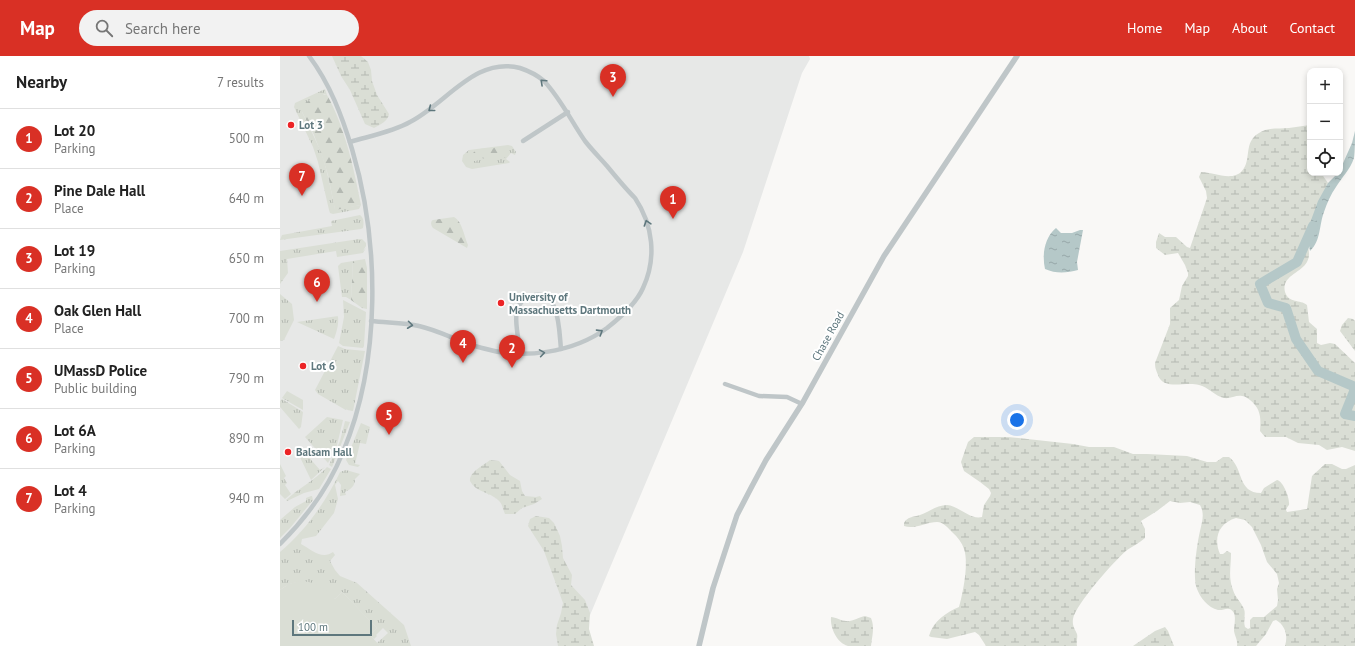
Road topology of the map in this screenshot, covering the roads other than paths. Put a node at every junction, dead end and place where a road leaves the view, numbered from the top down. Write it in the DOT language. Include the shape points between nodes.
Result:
graph roads {
  1 [pos="309,56"];
  2 [pos="1017,56"];
  3 [pos="568,112"];
  4 [pos="523,141"];
  5 [pos="350,142"];
  6 [pos="371,321"];
  7 [pos="561,349"];
  8 [pos="521,354"];
  9 [pos="725,384"];
  10 [pos="802,404"];
  11 [pos="280,544"];
  12 [pos="699,646"];
  1 -- 5 [label="street" via="329,88"];
  2 -- 10 [label="street, Chase Road" via="884,256"];
  3 -- 4 [label="street"];
  3 -- 5 [label="street, one-way" via="549,87 532,73 515,67 493,67 475,75 410,123"];
  7 -- 3 [label="street, one-way" via="602,331 631,306 647,280 652,252 647,222 635,198 584,140"];
  5 -- 6 [label="street" via="367,216 372,278"];
  6 -- 8 [label="street, one-way" via="418,326 483,349"];
  6 -- 11 [label="street" via="362,390 355,422 345,449 318,498"];
  8 -- 7 [label="street, one-way" via="538,354"];
  7 -- 8 [label="street" via="555,307 548,299 534,295 524,300 516,312"];
  9 -- 10 [label="street" via="759,396 788,397"];
  10 -- 12 [label="street, Chase Road" via="766,460 737,515 713,588"];
}
